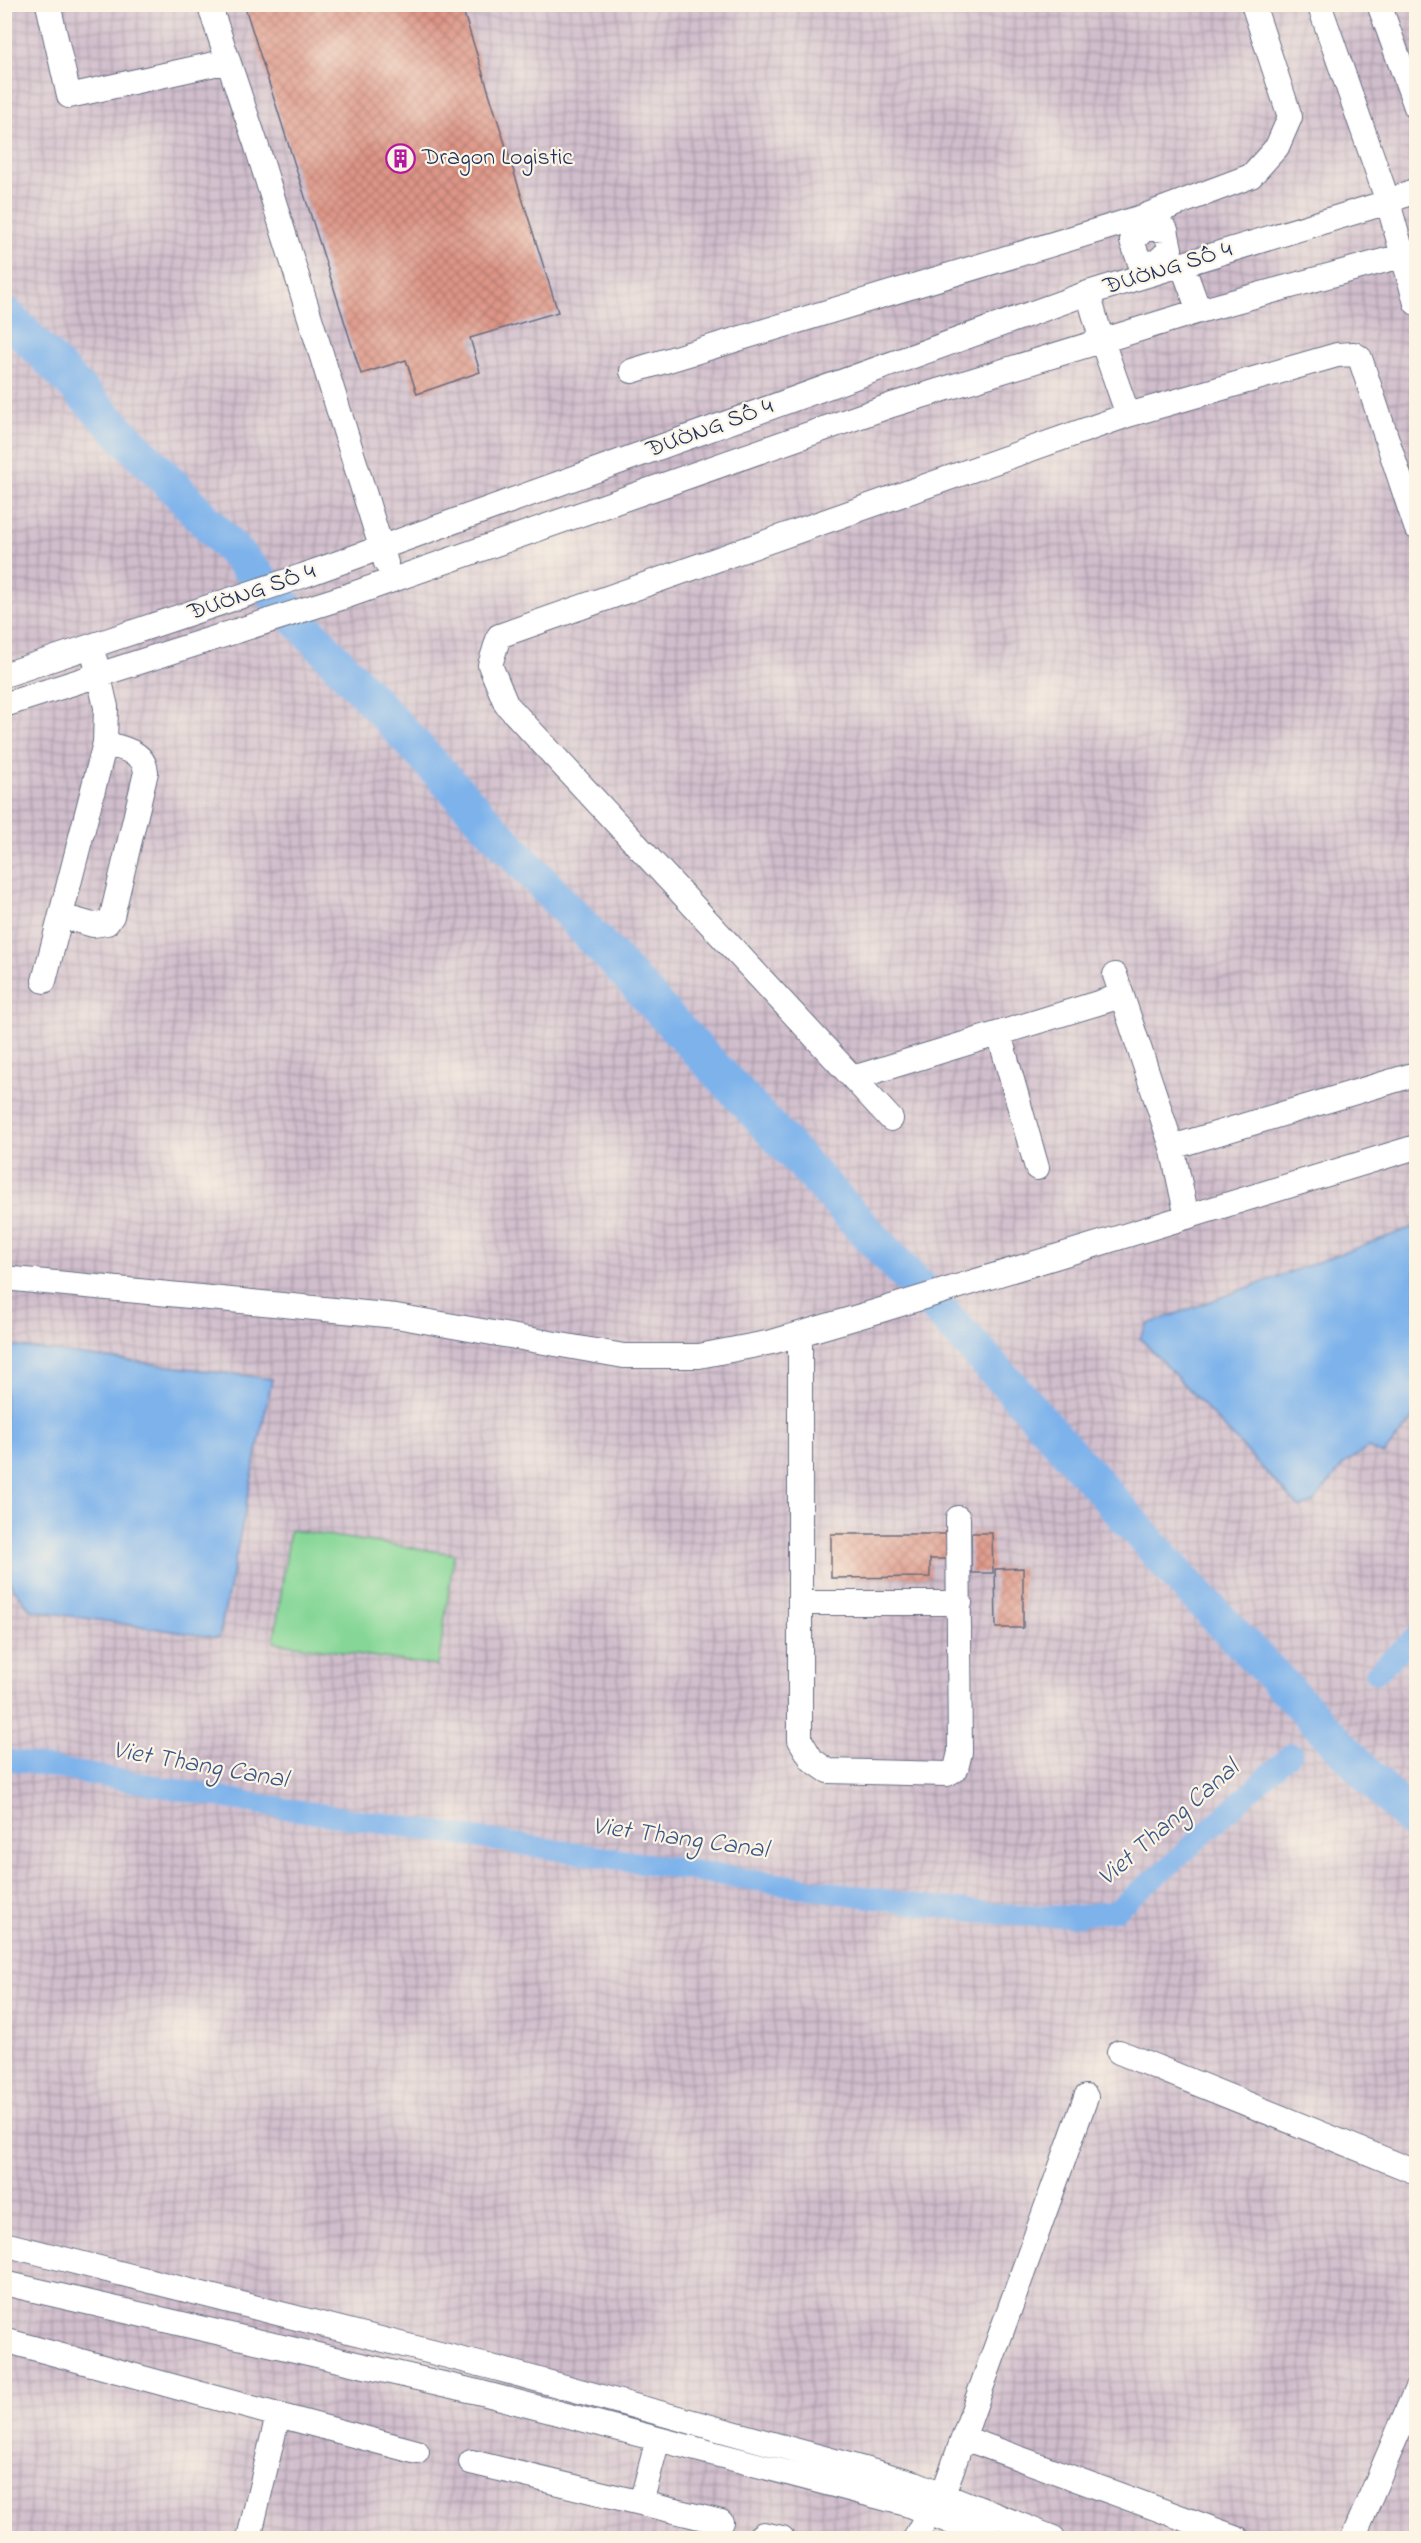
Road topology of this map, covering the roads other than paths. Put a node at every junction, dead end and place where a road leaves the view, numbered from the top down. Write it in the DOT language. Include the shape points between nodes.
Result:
graph roads {
  1 [pos="48,4"];
  2 [pos="209,4"];
  3 [pos="1253,4"];
  4 [pos="1319,4"];
  5 [pos="1378,4"];
  6 [pos="228,61"];
  7 [pos="1416,107"];
  8 [pos="1416,190"];
  9 [pos="1388,202"];
  10 [pos="1144,223"];
  11 [pos="1410,254"];
  12 [pos="1166,266"];
  13 [pos="1088,293"];
  14 [pos="1416,303"];
  15 [pos="1199,310"];
  16 [pos="1102,341"];
  17 [pos="632,371"];
  18 [pos="1128,415"];
  19 [pos="1416,527"];
  20 [pos="382,548"];
  21 [pos="392,580"];
  22 [pos="92,647"];
  23 [pos="4,675"];
  24 [pos="99,676"];
  25 [pos="4,705"];
  26 [pos="105,743"];
  27 [pos="61,916"];
  28 [pos="44,981"];
  29 [pos="999,1034"];
  30 [pos="1416,1074"];
  31 [pos="853,1078"];
  32 [pos="891,1119"];
  33 [pos="1172,1147"];
  34 [pos="1416,1147"];
  35 [pos="1037,1168"];
  36 [pos="1187,1217"];
  37 [pos="4,1278"];
  38 [pos="800,1334"];
  39 [pos="958,1518"];
  40 [pos="801,1603"];
  41 [pos="960,1603"];
  42 [pos="1119,2052"];
  43 [pos="1086,2097"];
  44 [pos="1416,2172"];
  45 [pos="4,2244"];
  46 [pos="4,2283"];
  47 [pos="4,2340"];
  48 [pos="1416,2390"];
  49 [pos="278,2415"];
  50 [pos="964,2438"];
  51 [pos="658,2439"];
  52 [pos="417,2452"];
  53 [pos="471,2462"];
  54 [pos="944,2494"];
  55 [pos="640,2503"];
  56 [pos="928,2514"];
  57 [pos="722,2522"];
  58 [pos="249,2538"];
  59 [pos="758,2538"];
  60 [pos="782,2538"];
  61 [pos="915,2538"];
  62 [pos="990,2538"];
  63 [pos="1053,2538"];
  64 [pos="1237,2538"];
  65 [pos="1353,2538"];
  1 -- 6 [label="street" via="69,96"];
  2 -- 6 [label="street"];
  3 -- 10 [label="street" via="1290,117 1277,147 1251,176"];
  4 -- 9 [label="street"];
  5 -- 7 [label="street"];
  6 -- 20 [label="street"];
  8 -- 9 [label="street, ĐƯỜNG SỐ 4"];
  9 -- 11 [label="street"];
  9 -- 12 [label="street, ĐƯỜNG SỐ 4"];
  10 -- 12 [label="street" via="1132,241 1140,264"];
  10 -- 17 [label="street"];
  11 -- 14 [label="street"];
  11 -- 15 [label="street"];
  12 -- 13 [label="street, ĐƯỜNG SỐ 4"];
  12 -- 15 [label="street"];
  13 -- 16 [label="street"];
  13 -- 20 [label="street, ĐƯỜNG SỐ 4"];
  15 -- 16 [label="street"];
  16 -- 18 [label="street"];
  16 -- 21 [label="street" via="892,405"];
  18 -- 19 [label="street" via="1337,355 1354,354 1365,369"];
  18 -- 31 [label="street" via="499,636 490,665 506,705"];
  20 -- 21 [label="street"];
  20 -- 22 [label="street, ĐƯỜNG SỐ 4"];
  21 -- 24 [label="street"];
  22 -- 23 [label="street, ĐƯỜNG SỐ 4"];
  22 -- 24 [label="street"];
  24 -- 25 [label="street"];
  24 -- 26 [label="street" via="106,717"];
  26 -- 27 [label="street"];
  26 -- 27 [label="street" via="136,754 145,764 146,772 112,916 107,923 93,925"];
  27 -- 28 [label="street"];
  29 -- 31 [label="street"];
  29 -- 33 [label="street" via="1118,986"];
  29 -- 35 [label="street"];
  30 -- 33 [label="street"];
  31 -- 32 [label="street"];
  33 -- 36 [label="street"];
  34 -- 36 [label="street"];
  36 -- 38 [label="street"];
  37 -- 38 [label="street" via="396,1316 624,1356 699,1356"];
  38 -- 40 [label="street"];
  39 -- 41 [label="street"];
  40 -- 41 [label="street"];
  40 -- 41 [label="street" via="800,1740 812,1760 828,1771 947,1774 956,1769 960,1752"];
  42 -- 44 [label="street"];
  43 -- 50 [label="street"];
  45 -- 54 [label="street" via="499,2369"];
  46 -- 51 [label="street" via="482,2393"];
  47 -- 49 [label="street"];
  48 -- 65 [label="street"];
  49 -- 52 [label="street"];
  49 -- 58 [label="street"];
  50 -- 54 [label="street"];
  50 -- 64 [label="street"];
  51 -- 55 [label="street"];
  51 -- 56 [label="street" via="906,2504"];
  53 -- 55 [label="street"];
  54 -- 63 [label="street"];
  55 -- 57 [label="street"];
  56 -- 61 [label="street"];
  56 -- 62 [label="street"];
  59 -- 60 [label="street" via="763,2534"];
}
